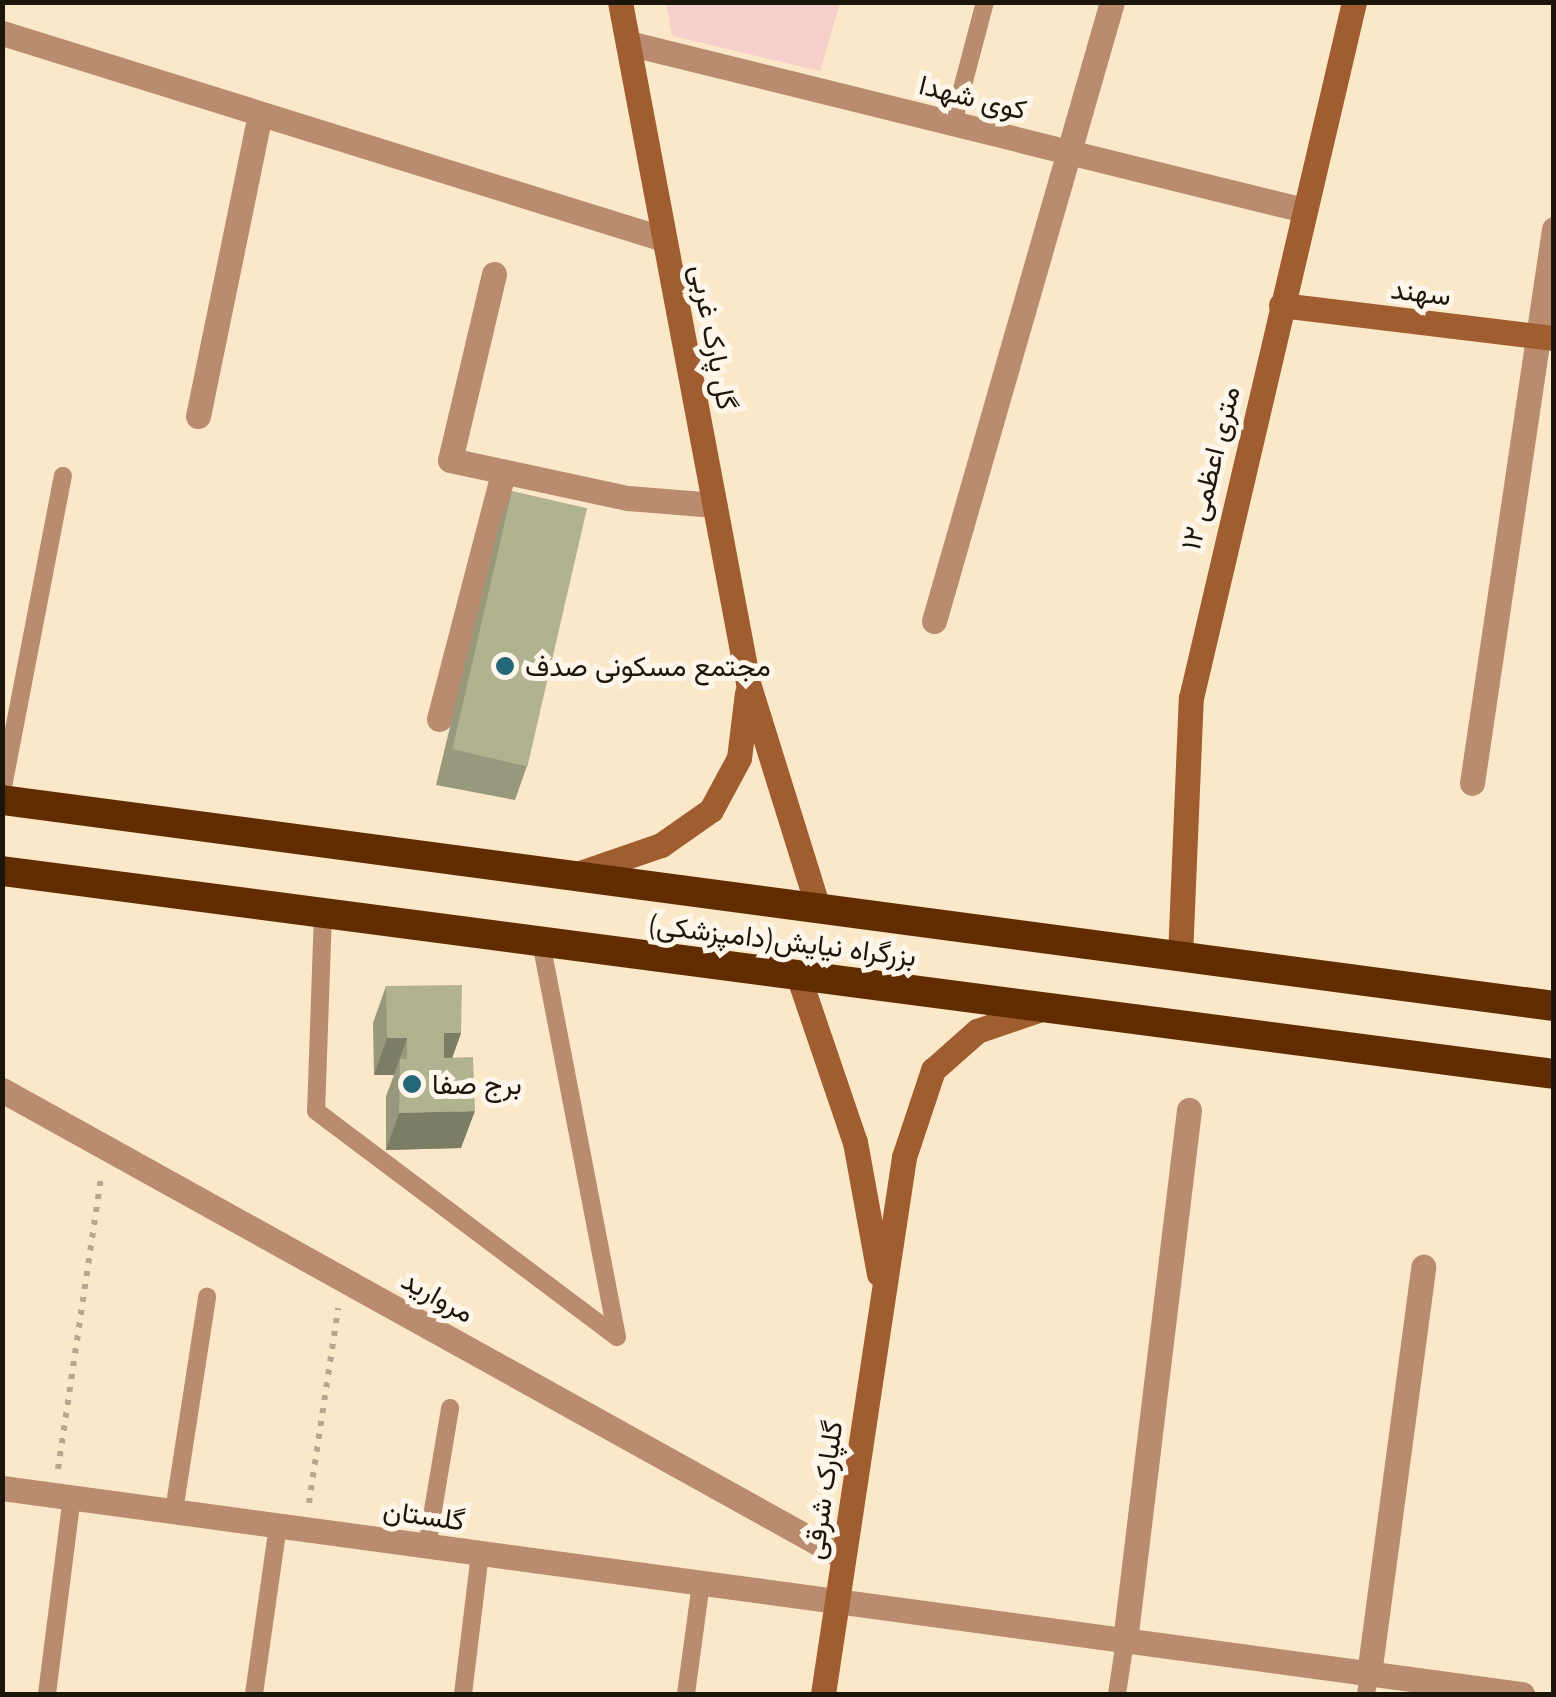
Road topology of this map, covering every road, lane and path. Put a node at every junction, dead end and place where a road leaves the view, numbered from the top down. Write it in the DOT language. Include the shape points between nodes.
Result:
graph roads {
  1 [pos="620,2"];
  2 [pos="985,2"];
  3 [pos="1112,2"];
  4 [pos="1354,2"];
  5 [pos="2,34"];
  6 [pos="628,43"];
  7 [pos="260,114"];
  8 [pos="953,123"];
  9 [pos="1070,152"];
  10 [pos="1304,210"];
  11 [pos="1554,230"];
  12 [pos="664,239"];
  13 [pos="494,274"];
  14 [pos="1282,305"];
  15 [pos="1545,337"];
  16 [pos="198,416"];
  17 [pos="503,474"];
  18 [pos="64,476"];
  19 [pos="715,505"];
  20 [pos="934,621"];
  21 [pos="748,683"];
  22 [pos="439,720"];
  23 [pos="1472,783"];
  24 [pos="2,796"];
  25 [pos="2,871"];
  26 [pos="574,875"];
  27 [pos="818,908"];
  28 [pos="323,913"];
  29 [pos="541,942"];
  30 [pos="1180,956"];
  31 [pos="798,975"];
  32 [pos="1554,1006"];
  33 [pos="1044,1008"];
  34 [pos="1554,1074"];
  35 [pos="2,1090"];
  36 [pos="1190,1110"];
  37 [pos="106,1143"];
  38 [pos="1424,1267"];
  39 [pos="343,1277"];
  40 [pos="883,1294"];
  41 [pos="207,1297"];
  42 [pos="450,1408"];
  43 [pos="2,1488"];
  44 [pos="63,1496"];
  45 [pos="174,1511"];
  46 [pos="278,1525"];
  47 [pos="306,1529"];
  48 [pos="427,1546"];
  49 [pos="480,1553"];
  50 [pos="843,1557"];
  51 [pos="701,1583"];
  52 [pos="837,1602"];
  53 [pos="1125,1641"];
  54 [pos="1367,1684"];
  55 [pos="47,1694"];
  56 [pos="254,1694"];
  57 [pos="463,1694"];
  58 [pos="686,1694"];
  59 [pos="823,1694"];
  60 [pos="1118,1694"];
  61 [pos="1522,1694"];
  1 -- 6 [label="main road, گل پارک غربی"];
  2 -- 8 [label="lane"];
  3 -- 9 [label="street"];
  4 -- 10 [label="main road, ۱۲ متری اعظمی"];
  5 -- 7 [label="street"];
  6 -- 8 [label="street, کوی شهدا"];
  6 -- 12 [label="main road, گل پارک غربی"];
  7 -- 12 [label="street"];
  7 -- 16 [label="street"];
  8 -- 9 [label="street, کوی شهدا"];
  9 -- 10 [label="street, کوی شهدا"];
  9 -- 20 [label="street"];
  10 -- 14 [label="main road, ۱۲ متری اعظمی"];
  11 -- 15 [label="street"];
  12 -- 19 [label="main road, گل پارک غربی"];
  13 -- 17 [label="street" via="450,460"];
  14 -- 15 [label="main road, سهند"];
  14 -- 30 [label="main road, ۱۲ متری اعظمی" via="1191,698"];
  15 -- 23 [label="street"];
  17 -- 19 [label="street" via="628,498"];
  17 -- 22 [label="street"];
  18 -- 24 [label="lane"];
  19 -- 21 [label="main road, گل پارک غربی"];
  21 -- 26 [label="main road" via="739,758 711,810 661,846"];
  21 -- 27 [label="main road"];
  24 -- 26 [label="highway, بزرگراه نیایش(دامپزشکی)"];
  25 -- 28 [label="highway, بزرگراه نیایش(دامپزشکی)"];
  26 -- 27 [label="highway, بزرگراه نیایش(دامپزشکی)"];
  27 -- 30 [label="highway, بزرگراه نیایش(دامپزشکی)"];
  28 -- 29 [label="highway, بزرگراه نیایش(دامپزشکی)"];
  28 -- 29 [label="lane" via="316,1111 618,1337"];
  29 -- 31 [label="highway, بزرگراه نیایش(دامپزشکی)"];
  30 -- 32 [label="highway, بزرگراه نیایش(دامپزشکی)"];
  31 -- 33 [label="highway, بزرگراه نیایش(دامپزشکی)"];
  31 -- 40 [label="main road, گلپارک شرقی" via="855,1142"];
  33 -- 34 [label="highway, بزرگراه نیایش(دامپزشکی)"];
  33 -- 40 [label="main road, گلپارک شرقی" via="977,1031 934,1070 904,1157"];
  35 -- 37 [label="street, مروارید"];
  36 -- 53 [label="street"];
  37 -- 39 [label="street, مروارید"];
  37 -- 44 [label="path"];
  38 -- 54 [label="street"];
  39 -- 47 [label="path"];
  39 -- 50 [label="street, مروارید"];
  40 -- 50 [label="main road, گلپارک شرقی"];
  41 -- 45 [label="lane"];
  42 -- 48 [label="lane"];
  43 -- 44 [label="street, گلستان"];
  44 -- 45 [label="street, گلستان"];
  44 -- 55 [label="lane"];
  45 -- 46 [label="street, گلستان"];
  46 -- 47 [label="street, گلستان"];
  46 -- 56 [label="lane"];
  47 -- 48 [label="street, گلستان"];
  48 -- 49 [label="street, گلستان"];
  49 -- 51 [label="street, گلستان"];
  49 -- 57 [label="lane"];
  50 -- 52 [label="main road, گلپارک شرقی"];
  51 -- 52 [label="street, گلستان"];
  51 -- 58 [label="lane"];
  52 -- 53 [label="street, گلستان"];
  52 -- 59 [label="main road, گلپارک شرقی"];
  53 -- 54 [label="street, گلستان"];
  53 -- 60 [label="lane"];
  54 -- 61 [label="street, گلستان"];
}
